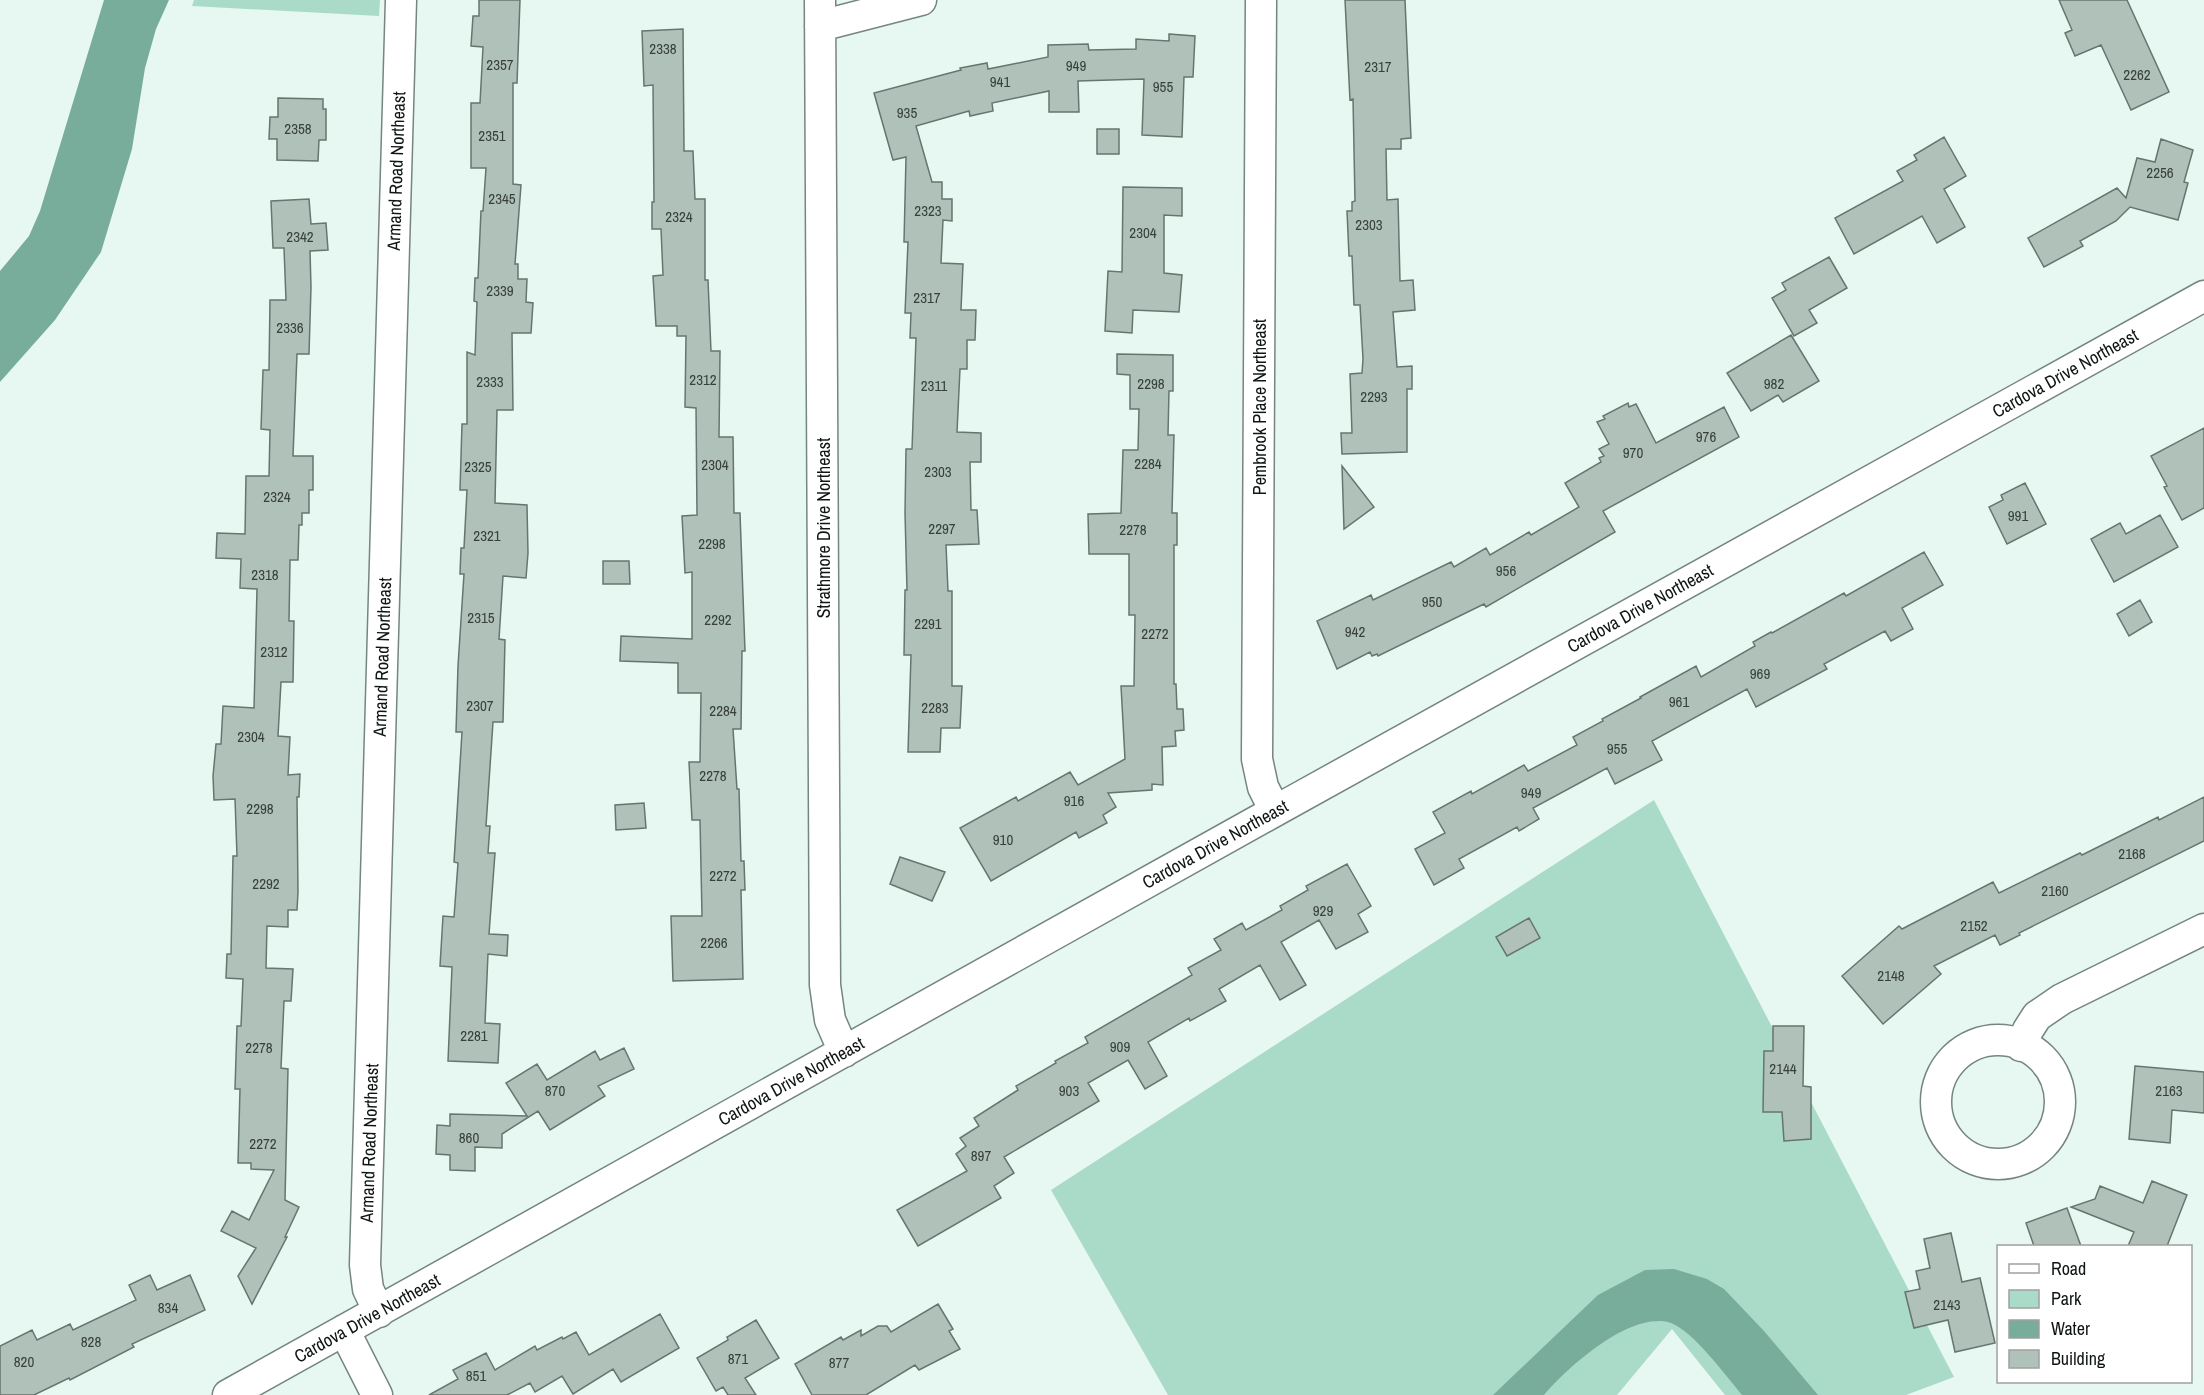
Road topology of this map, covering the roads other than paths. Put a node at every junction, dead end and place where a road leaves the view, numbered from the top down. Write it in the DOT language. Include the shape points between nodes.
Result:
graph roads {
  1 [pos="401,0"];
  2 [pos="921,0"];
  3 [pos="1261,0"];
  4 [pos="820,13"];
  5 [pos="2204,296"];
  6 [pos="1275,811"];
  7 [pos="2204,929"];
  8 [pos="2022,1046"];
  9 [pos="844,1052"];
  10 [pos="379,1312"];
  11 [pos="344,1330"];
  12 [pos="228,1395"];
  13 [pos="377,1395"];
  1 -- 10 [label="street, Armand Road Northeast" via="365,1265 369,1289"];
  2 -- 4 [label="street"];
  3 -- 6 [label="street, Pembrook Place Northeast" via="1257,759 1263,787"];
  4 -- 9 [label="street, Strathmore Drive Northeast" via="825,985 830,1020"];
  5 -- 6 [label="street, Cardova Drive Northeast"];
  6 -- 9 [label="street, Cardova Drive Northeast"];
  7 -- 8 [label="street" via="2062,999 2037,1016"];
  8 -- 8 [label="street" via="1991,1040 1974,1045 1955,1057 1944,1071 1936,1099 1937,1115 1944,1132 1968,1156 2008,1163 2024,1158 2052,1133 2060,1112 2057,1081 2036,1052"];
  9 -- 10 [label="street, Cardova Drive Northeast"];
  10 -- 11 [label="street, Cardova Drive Northeast"];
  11 -- 12 [label="street, Cardova Drive Northeast"];
  11 -- 13 [label="street"];
}
